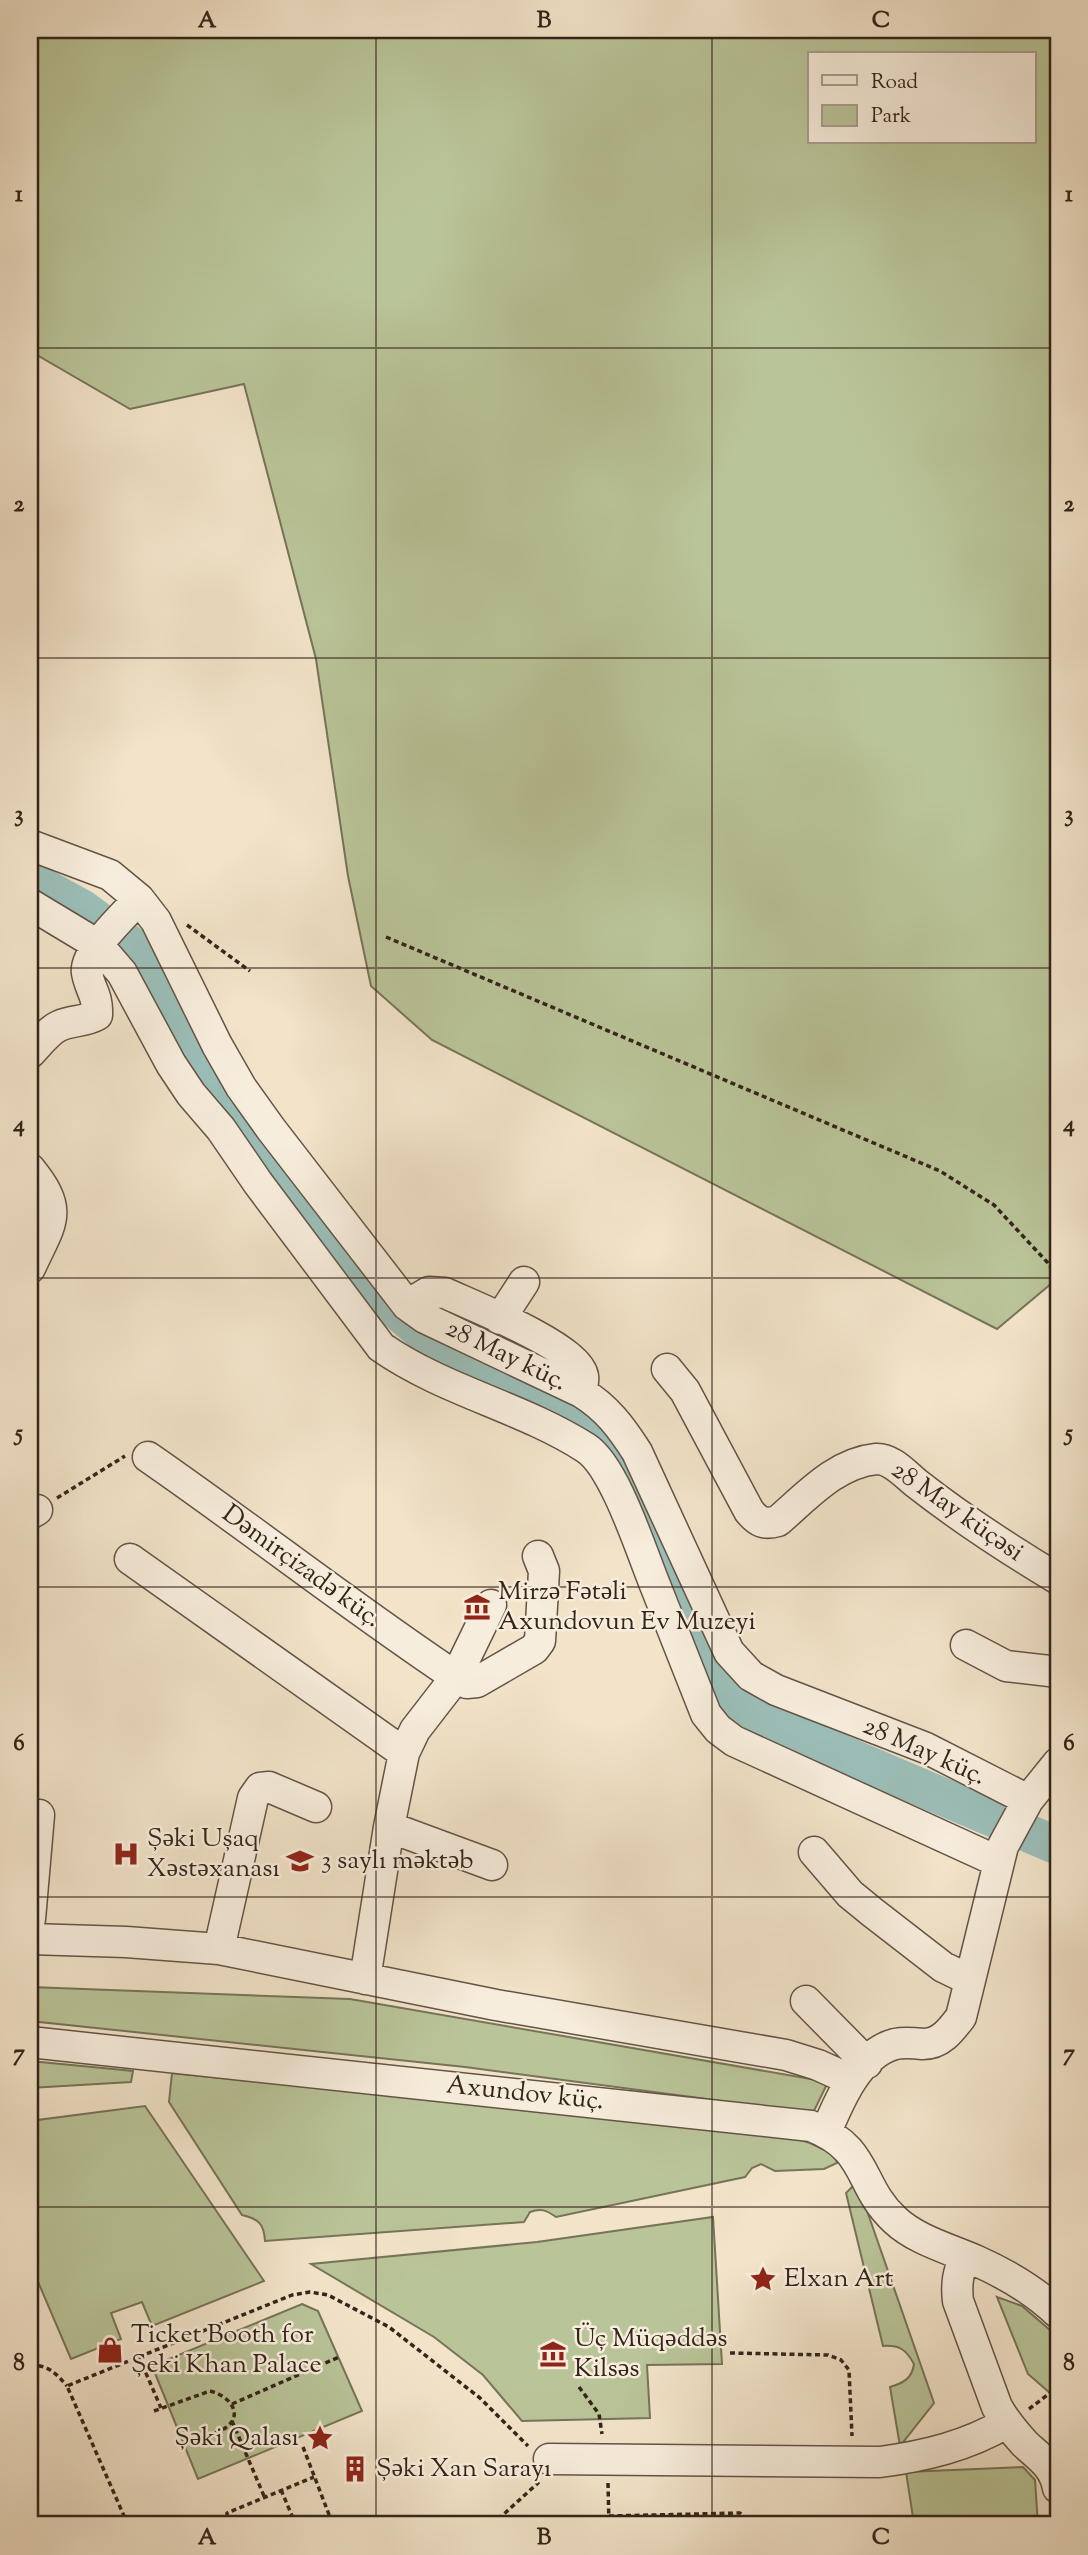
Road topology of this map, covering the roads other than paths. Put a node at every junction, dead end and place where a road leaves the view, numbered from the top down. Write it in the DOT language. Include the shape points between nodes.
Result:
graph roads {
  1 [pos="30,845"];
  2 [pos="30,904"];
  3 [pos="141,911"];
  4 [pos="101,942"];
  5 [pos="30,1053"];
  6 [pos="30,1169"];
  7 [pos="30,1268"];
  8 [pos="524,1282"];
  9 [pos="407,1305"];
  10 [pos="500,1319"];
  11 [pos="667,1369"];
  12 [pos="581,1392"];
  13 [pos="148,1457"];
  14 [pos="538,1556"];
  15 [pos="130,1559"];
  16 [pos="1058,1579"];
  17 [pos="491,1605"];
  18 [pos="966,1645"];
  19 [pos="1058,1672"];
  20 [pos="456,1677"];
  21 [pos="404,1753"];
  22 [pos="1058,1763"];
  23 [pos="316,1807"];
  24 [pos="1024,1807"];
  25 [pos="38,1815"];
  26 [pos="389,1826"];
  27 [pos="814,1852"];
  28 [pos="1001,1854"];
  29 [pos="492,1865"];
  30 [pos="30,1919"];
  31 [pos="30,1938"];
  32 [pos="219,1949"];
  33 [pos="365,1979"];
  34 [pos="970,1980"];
  35 [pos="806,2001"];
  36 [pos="30,2042"];
  37 [pos="859,2071"];
  38 [pos="826,2132"];
  39 [pos="965,2257"];
  40 [pos="1058,2313"];
  41 [pos="1006,2423"];
  42 [pos="548,2459"];
  43 [pos="1058,2488"];
  1 -- 3 [label="street, 28 May küç." via="110,875"];
  2 -- 4 [label="street"];
  3 -- 4 [label="street"];
  3 -- 9 [label="street, 28 May küç." via="241,1087"];
  4 -- 5 [label="street" via="86,971 97,1000 97,1015 57,1027"];
  4 -- 28 [label="street" via="191,1094 381,1347 406,1365 564,1436 589,1450 604,1468 706,1714 718,1729 734,1741"];
  6 -- 7 [label="street" via="51,1200 51,1222"];
  8 -- 10 [label="street"];
  9 -- 10 [label="street" via="429,1292 445,1293"];
  9 -- 12 [label="street, 28 May küç." via="425,1318"];
  10 -- 12 [label="street" via="557,1347 578,1364 584,1377"];
  11 -- 16 [label="street, 28 May küçəsi" via="685,1391 757,1521 778,1521 830,1476 879,1459 995,1541"];
  12 -- 24 [label="street, 28 May küç." via="619,1423 637,1452 729,1652 751,1676 926,1748"];
  13 -- 20 [label="street, Dəmirçizadə küç."];
  14 -- 20 [label="street" via="544,1571 540,1641 477,1682"];
  15 -- 21 [label="street"];
  17 -- 20 [label="street"];
  18 -- 19 [label="street" via="1006,1666"];
  20 -- 21 [label="street" via="415,1730"];
  21 -- 26 [label="street"];
  22 -- 24 [label="street"];
  23 -- 32 [label="street" via="269,1787 260,1788 253,1798"];
  24 -- 28 [label="street"];
  25 -- 30 [label="street"];
  26 -- 29 [label="street"];
  26 -- 33 [label="street"];
  27 -- 34 [label="street" via="864,1906 943,1966"];
  28 -- 34 [label="street"];
  31 -- 32 [label="street"];
  32 -- 33 [label="street"];
  33 -- 37 [label="street"];
  34 -- 37 [label="street" via="961,2017 940,2040 894,2044"];
  35 -- 37 [label="street"];
  36 -- 38 [label="street, Axundov küç." via="799,2124"];
  37 -- 38 [label="street"];
  38 -- 39 [label="street, Axundov küç." via="856,2159 881,2205 895,2220 910,2232"];
  39 -- 40 [label="street, Axundov küç." via="1027,2289"];
  39 -- 41 [label="street" via="956,2285 958,2301"];
  41 -- 42 [label="street" via="971,2441 880,2462"];
  41 -- 43 [label="street" via="1045,2460"];
}
